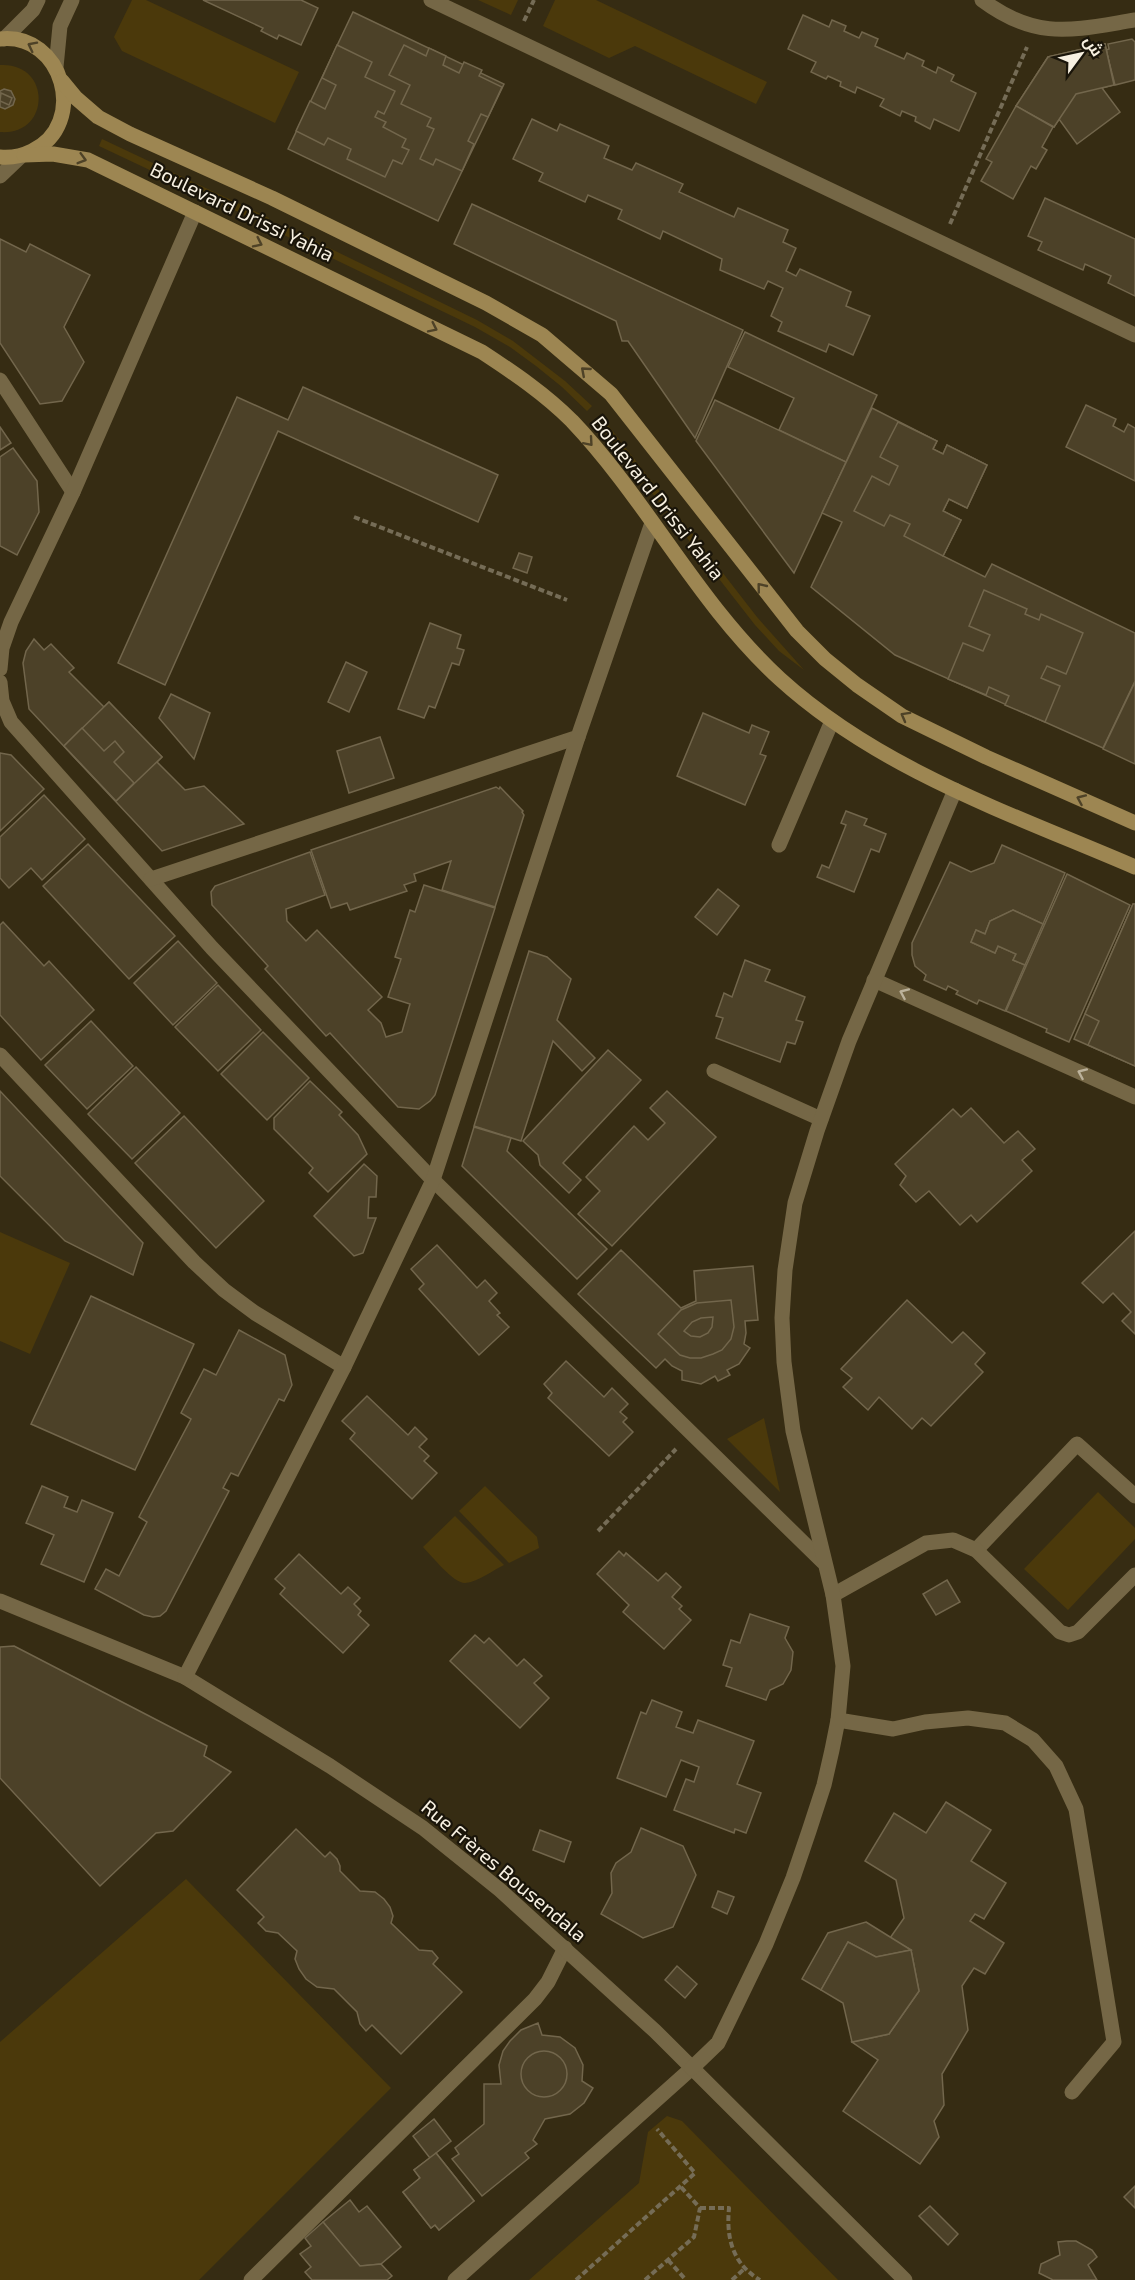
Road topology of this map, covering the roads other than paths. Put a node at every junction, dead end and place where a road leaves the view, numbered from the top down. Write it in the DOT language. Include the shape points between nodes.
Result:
graph roads {
  1 [pos="38,0"];
  2 [pos="72,0"];
  3 [pos="431,0"];
  4 [pos="982,0"];
  5 [pos="1135,20"];
  6 [pos="2,39"];
  7 [pos="59,74"];
  8 [pos="22,155"];
  9 [pos="0,157"];
  10 [pos="0,176"];
  11 [pos="195,212"];
  12 [pos="1135,335"];
  13 [pos="0,380"];
  14 [pos="73,492"];
  15 [pos="652,523"];
  16 [pos="0,669"];
  17 [pos="0,682"];
  18 [pos="832,721"];
  19 [pos="578,737"];
  20 [pos="955,790"];
  21 [pos="1135,823"];
  22 [pos="779,845"];
  23 [pos="1135,867"];
  24 [pos="151,879"];
  25 [pos="874,980"];
  26 [pos="0,1055"];
  27 [pos="714,1071"];
  28 [pos="1135,1097"];
  29 [pos="821,1119"];
  30 [pos="433,1180"];
  31 [pos="344,1367"];
  32 [pos="1135,1496"];
  33 [pos="976,1550"];
  34 [pos="823,1562"];
  35 [pos="1135,1575"];
  36 [pos="833,1595"];
  37 [pos="0,1601"];
  38 [pos="185,1677"];
  39 [pos="838,1720"];
  40 [pos="565,1948"];
  41 [pos="692,2068"];
  42 [pos="1072,2092"];
  43 [pos="254,2279"];
  44 [pos="455,2280"];
  45 [pos="905,2280"];
  1 -- 6 [label="street" via="33,10"];
  2 -- 7 [label="street" via="60,26"];
  3 -- 12 [label="street"];
  4 -- 5 [label="street" via="1024,25 1064,31"];
  7 -- 6 [label="main road, Boulevard Drissi Yahia, one-way" via="34,46"];
  7 -- 8 [label="main road" via="64,96 58,125 38,148"];
  21 -- 7 [label="main road, Boulevard Drissi Yahia, one-way" via="902,716 825,659 797,631 611,394 542,335 486,303 98,117 76,98"];
  8 -- 9 [label="main road, Boulevard Drissi Yahia"];
  8 -- 10 [label="street"];
  8 -- 11 [label="main road, Boulevard Drissi Yahia, one-way" via="53,154 88,160"];
  11 -- 14 [label="street"];
  11 -- 15 [label="main road, Boulevard Drissi Yahia, one-way" via="482,352 532,385 572,421"];
  13 -- 14 [label="street"];
  14 -- 16 [label="street" via="11,622"];
  15 -- 18 [label="main road, Boulevard Drissi Yahia" via="734,629 779,678"];
  15 -- 19 [label="street"];
  17 -- 24 [label="street" via="2,701 11,722"];
  18 -- 20 [label="main road, Boulevard Drissi Yahia" via="888,758"];
  18 -- 22 [label="street"];
  19 -- 24 [label="street"];
  19 -- 30 [label="street"];
  20 -- 23 [label="main road, Boulevard Drissi Yahia"];
  20 -- 25 [label="street"];
  24 -- 30 [label="street"];
  28 -- 25 [label="street, one-way"];
  25 -- 29 [label="street"];
  26 -- 31 [label="street" via="224,1290"];
  27 -- 29 [label="street"];
  29 -- 34 [label="street" via="795,1203 782,1318 793,1431"];
  30 -- 31 [label="street"];
  30 -- 34 [label="street"];
  31 -- 38 [label="street"];
  32 -- 33 [label="street" via="1077,1444"];
  33 -- 35 [label="street" via="1060,1632 1069,1635 1078,1632"];
  33 -- 36 [label="street" via="953,1540 926,1543"];
  34 -- 36 [label="street"];
  36 -- 39 [label="street" via="843,1666"];
  37 -- 38 [label="street, Rue Frères Bousendala"];
  38 -- 40 [label="street, Rue Frères Bousendala" via="423,1828"];
  39 -- 41 [label="street" via="824,1785 766,1944 718,2043"];
  39 -- 42 [label="street" via="893,1729 968,1719 1005,1723 1033,1740 1056,1766 1076,1809 1114,2042"];
  40 -- 41 [label="street, Rue Frères Bousendala"];
  40 -- 43 [label="street" via="535,1999"];
  41 -- 44 [label="street"];
  41 -- 45 [label="street, Rue Frères Bousendala"];
}
